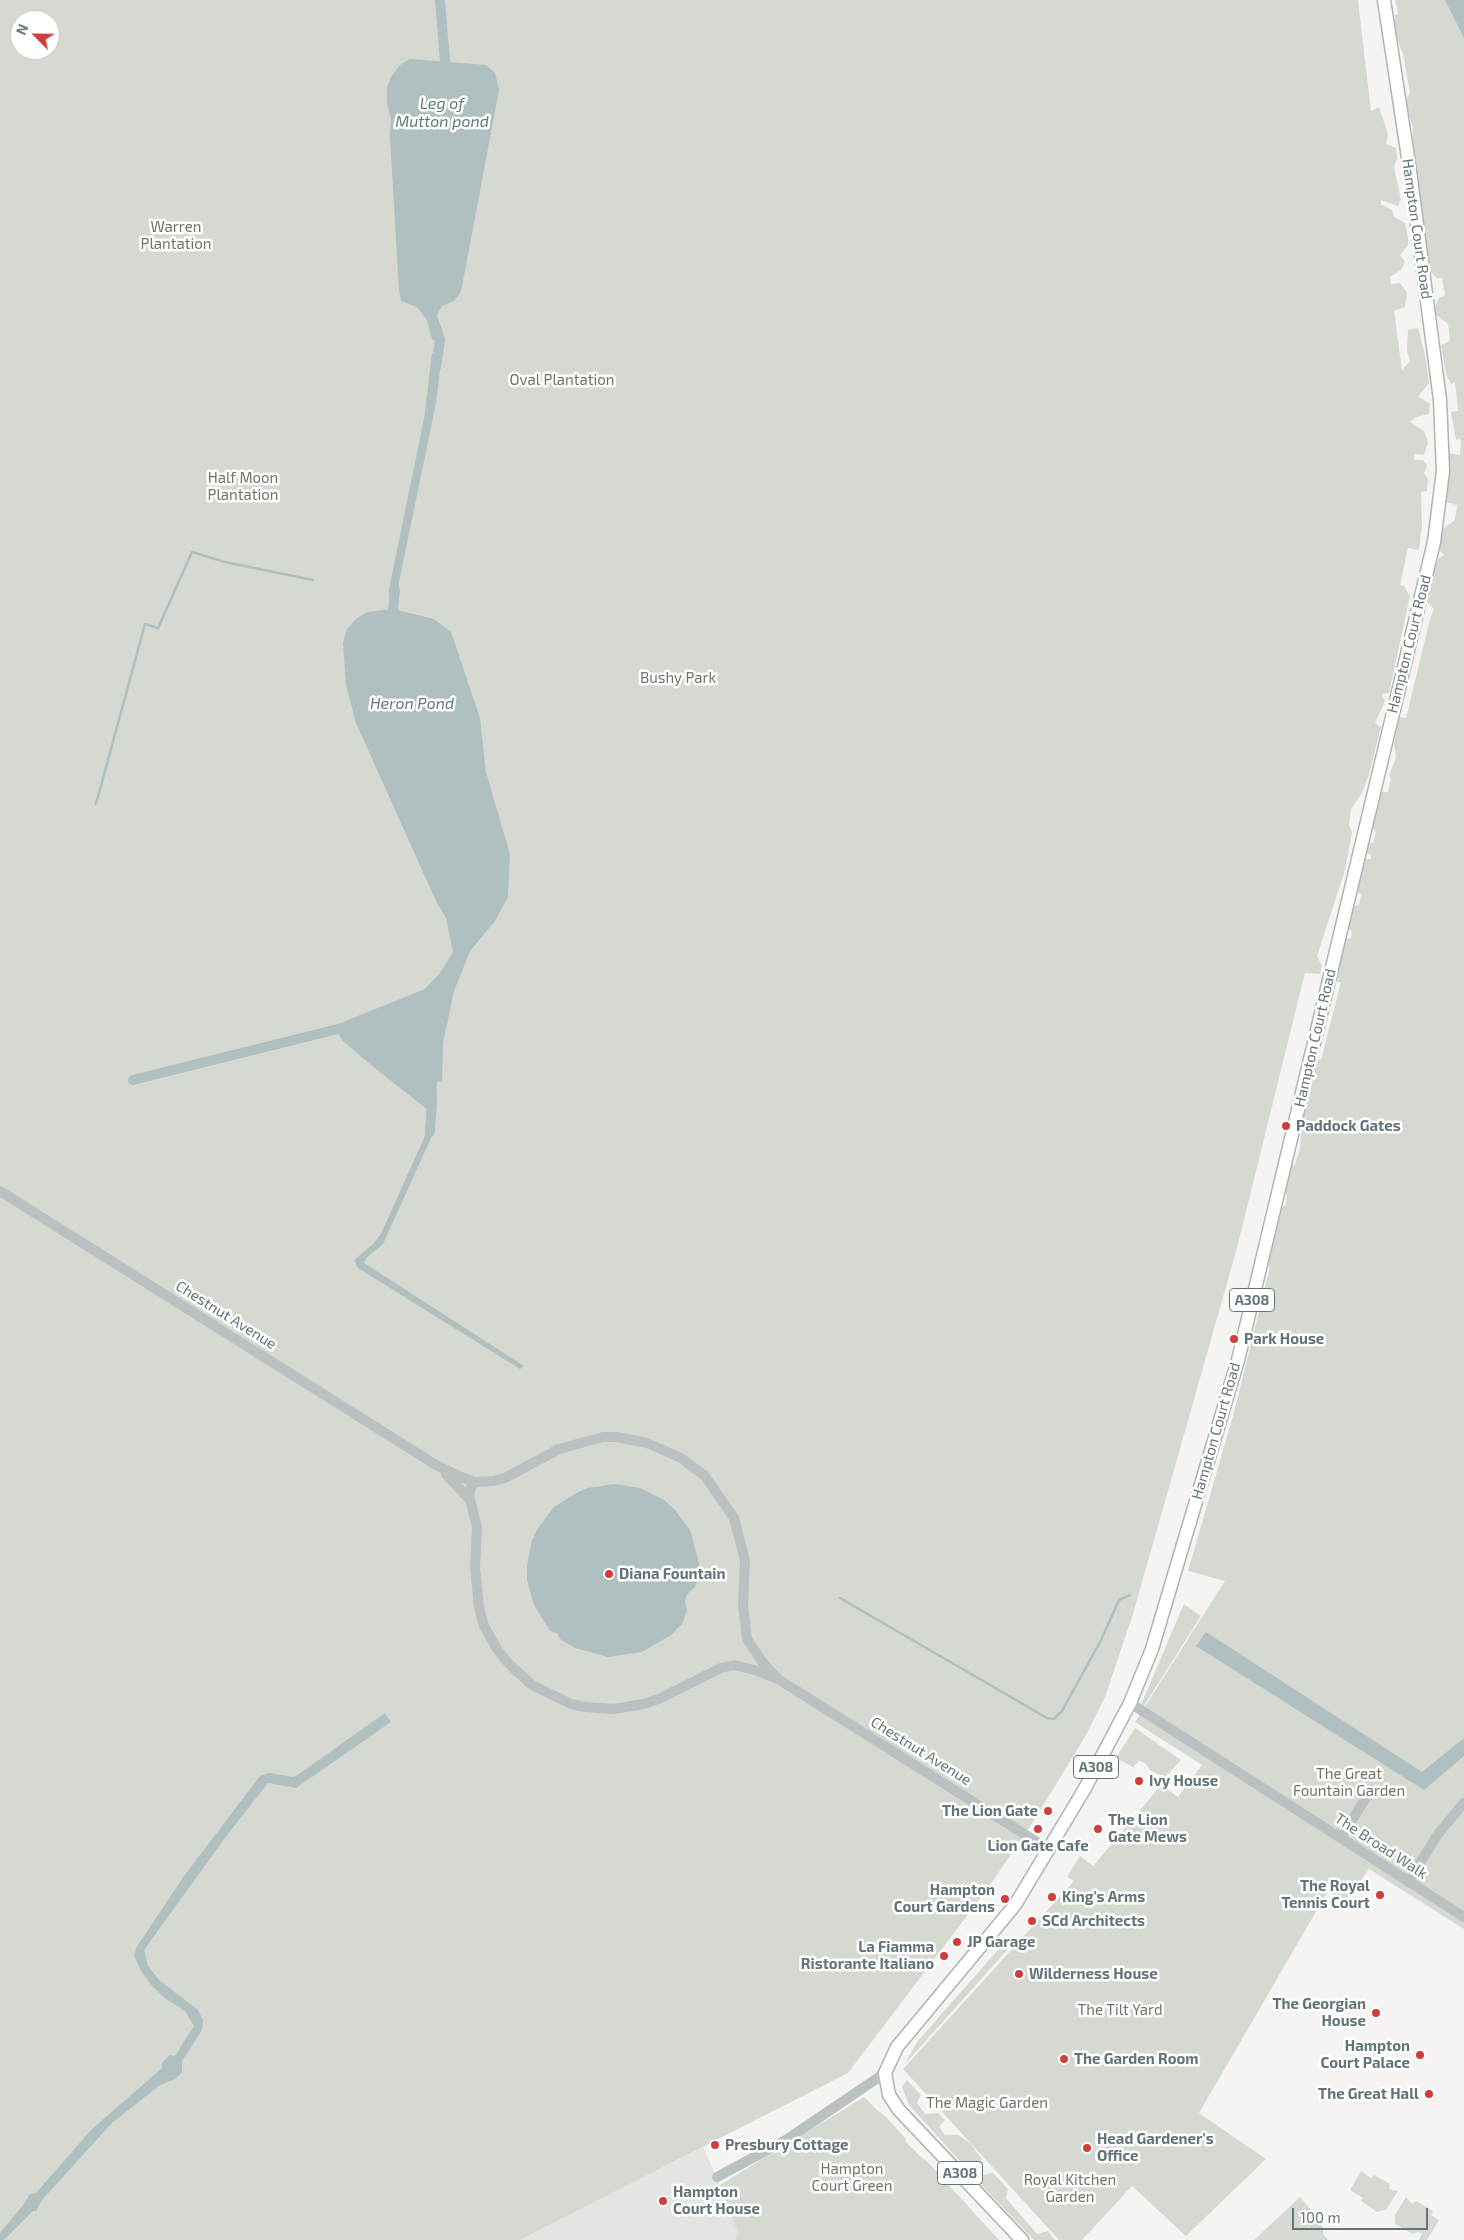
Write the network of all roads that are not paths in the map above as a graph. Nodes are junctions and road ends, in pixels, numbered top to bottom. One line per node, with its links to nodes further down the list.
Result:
1 (1384, 0): 9 (main road, Hampton Court Road / A308)
2 (0, 1190): 3 (street, Chestnut Avenue)
3 (436, 1465): 4 (street, Chestnut Avenue); 5 (street, Chestnut Avenue)
4 (475, 1482): 5 (street); 6 (street, Chestnut Avenue)
5 (470, 1500): 7 (street, Chestnut Avenue)
6 (754, 1650): 7 (street); 8 (street, Chestnut Avenue)
7 (741, 1667): 8 (street, Chestnut Avenue)
8 (778, 1679): 13 (street, Chestnut Avenue)
9 (1130, 1703): 12 (street, The Broad Walk); 13 (main road, Hampton Court Road / A308)
10 (1371, 1790): 12 (street)
11 (1464, 1803): 14 (street)
12 (1341, 1837): 14 (street, The Broad Walk)
13 (1048, 1849): 16 (main road, Hampton Court Road / A308)
14 (1408, 1882): 15 (street, The Broad Walk)
15 (1464, 1917)
16 (886, 2073): 17 (street); 18 (main road, A308)
17 (717, 2177)
18 (1022, 2240)

